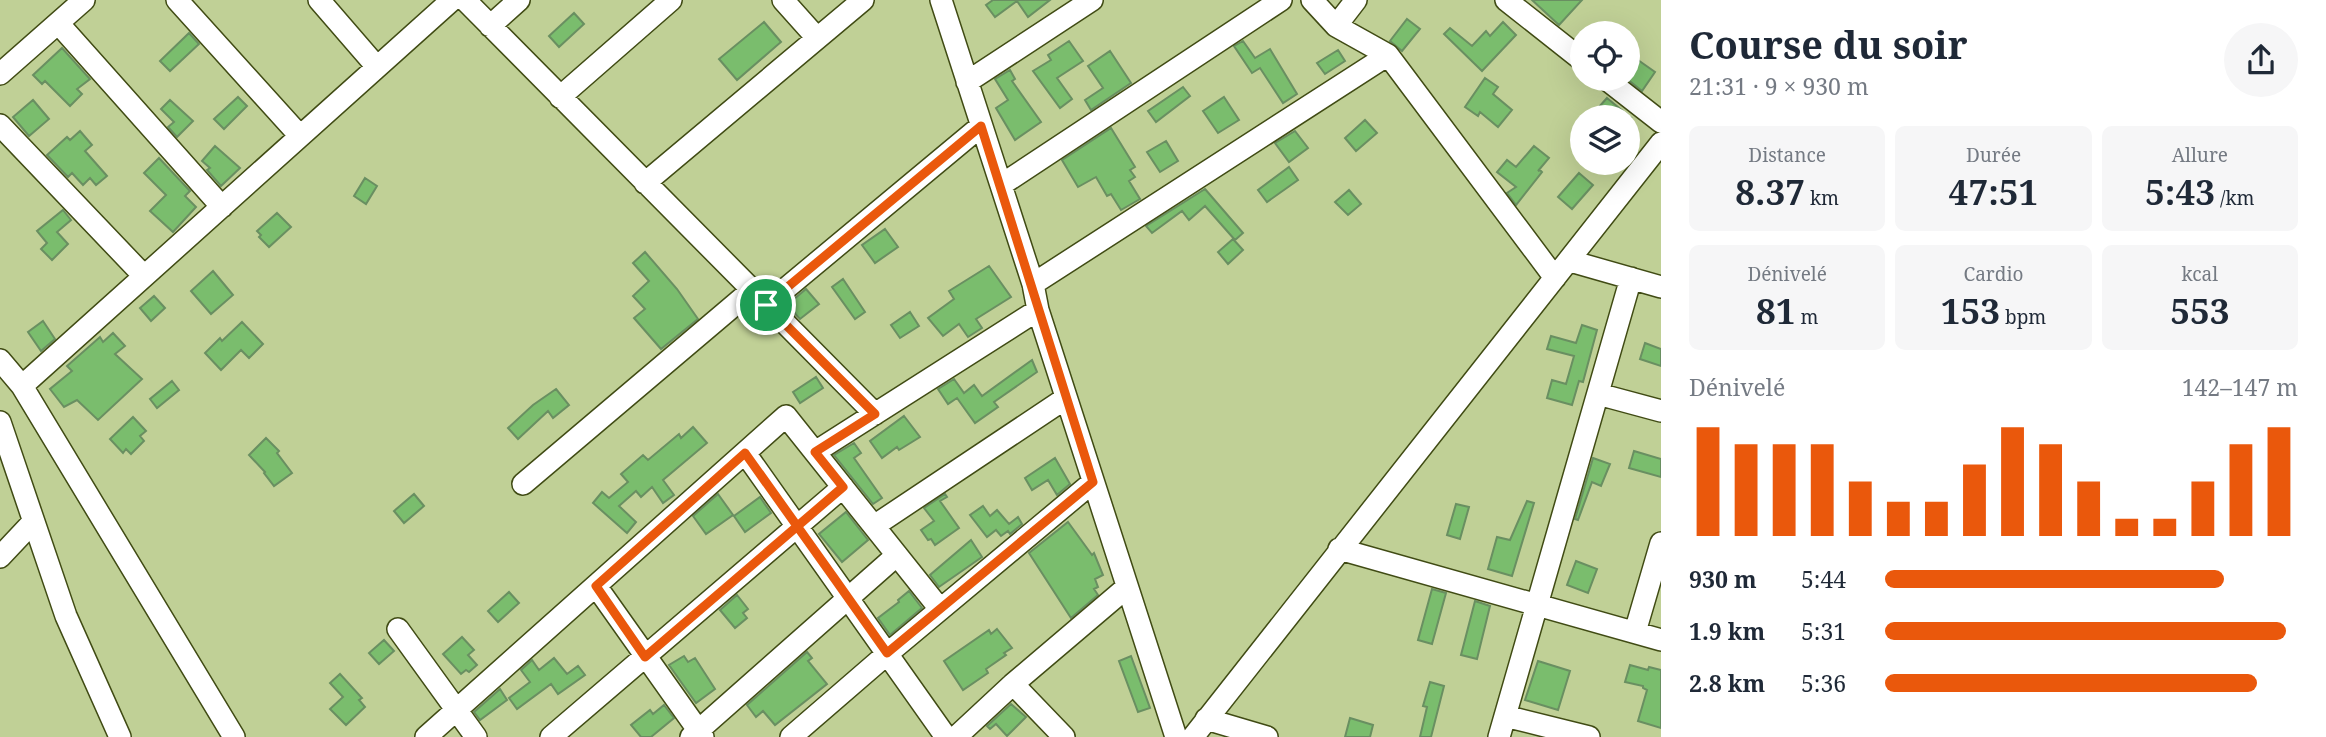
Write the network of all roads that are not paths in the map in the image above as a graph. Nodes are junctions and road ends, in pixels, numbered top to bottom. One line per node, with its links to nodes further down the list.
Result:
1 (83, 0): 16 (street)
2 (177, 0): 30 (street)
3 (319, 0): 22 (street)
4 (452, 0): 22 (street)
5 (465, 0): 17 (street)
6 (519, 0): 17 (street)
7 (671, 0): 26 (street)
8 (783, 0): 19 (street)
9 (863, 0): 19 (street)
10 (941, 0): 24 (street)
11 (1092, 0): 24 (street)
12 (1281, 0): 33 (street)
13 (1312, 0): 18 (street)
14 (1356, 0): 18 (street)
15 (1506, 0): 20 (street)
16 (58, 23): 23 (street); 34 (street)
17 (490, 26): 26 (street)
18 (1336, 26): 21 (street)
19 (817, 38): 32 (street)
20 (1570, 51)
21 (1388, 55): 37 (street); 39 (street)
22 (377, 67): 30 (street)
23 (0, 74)
24 (967, 82): 29 (street)
25 (1621, 91): 27 (street)
26 (560, 97): 32 (street)
27 (1661, 122)
28 (0, 125): 36 (street)
29 (981, 126): 33 (street); 41 (street)
30 (300, 136): 34 (street)
31 (1661, 143): 35 (street)
32 (645, 183): 41 (street)
33 (1001, 185): 39 (street)
34 (222, 207): 36 (street)
35 (1570, 261): 37 (street); 38 (street)
36 (145, 276): 44 (street)
37 (1555, 278): 59 (street)
38 (1631, 278): 40 (street); 45 (street)
39 (1033, 284): 42 (street)
40 (1661, 287)
41 (759, 298): 48 (street); 53 (street)
42 (1038, 310): 46 (street); 48 (street)
43 (0, 360): 44 (street)
44 (22, 386): 78 (street)
45 (1598, 394): 47 (street); 65 (street)
46 (1066, 398): 52 (street); 57 (street)
47 (1661, 411)
48 (875, 414): 50 (street)
49 (0, 422): 55 (street)
50 (815, 452): 51 (street); 54 (street)
51 (745, 453): 56 (street); 62 (street)
52 (1093, 482): 63 (street); 66 (street)
53 (523, 484)
54 (843, 487): 56 (street); 57 (street)
55 (33, 522): 61 (street); 77 (street)
56 (797, 526): 64 (street); 71 (street)
57 (874, 526): 60 (street)
58 (1661, 543): 68 (street)
59 (1339, 549): 65 (street); 75 (street)
60 (897, 555): 64 (street); 66 (street)
61 (0, 557)
62 (596, 586): 71 (street); 73 (street)
63 (1126, 588): 72 (street); 86 (street)
64 (849, 598): 70 (street); 76 (street)
65 (1537, 605): 68 (street); 74 (street)
66 (940, 609): 70 (street)
67 (398, 629): 73 (street)
68 (1636, 632): 69 (street)
69 (1661, 640)
70 (887, 653): 82 (street); 83 (street)
71 (645, 657): 76 (street); 81 (street)
72 (1013, 684): 84 (street); 85 (street)
73 (457, 709): 79 (street); 80 (street)
74 (1505, 716): 89 (street); 90 (street)
75 (1206, 719): 87 (street); 88 (street)
76 (697, 735)
77 (120, 737)
78 (234, 737)
79 (426, 737)
80 (476, 737)
81 (551, 737)
82 (791, 737)
83 (946, 737)
84 (956, 737)
85 (1065, 737)
86 (1176, 737)
87 (1193, 737)
88 (1267, 737)
89 (1499, 737)
90 (1589, 737)

